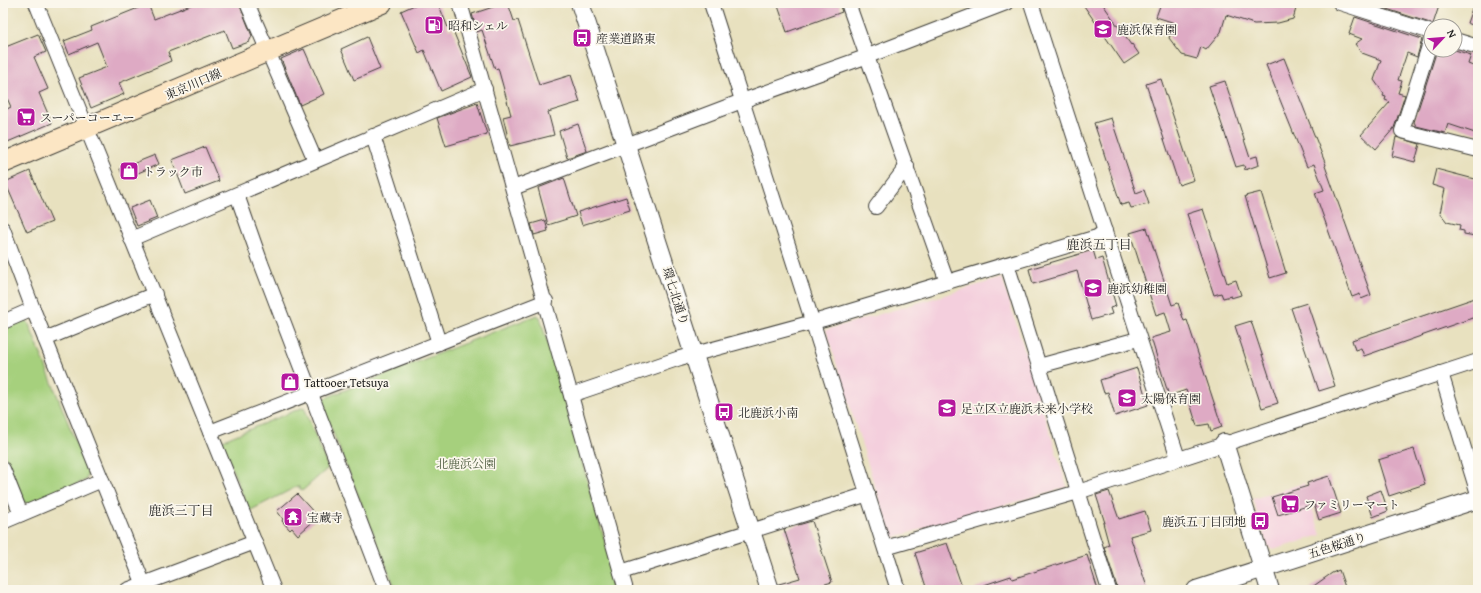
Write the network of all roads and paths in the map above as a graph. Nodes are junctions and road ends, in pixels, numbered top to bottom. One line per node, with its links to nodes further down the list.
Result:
1 (36, 3): 20 (street)
2 (247, 3): 15 (street)
3 (382, 3): 15 (main road, 東京川口線)
4 (460, 3): 18 (street)
5 (580, 3): 22 (street, 環七北通り)
6 (711, 3): 19 (street)
7 (848, 3): 16 (street)
8 (1006, 3): 11 (street)
9 (1031, 3): 31 (street)
10 (1340, 3): 12 (street)
11 (981, 7): 16 (street)
12 (1423, 29)
13 (1463, 42): 14 (street)
14 (1478, 47)
15 (268, 52): 20 (main road, 東京川口線); 24 (street)
16 (868, 56): 19 (street); 26 (street)
17 (1425, 58): 23 (street)
18 (485, 89): 21 (street); 27 (street)
19 (742, 101): 22 (street); 39 (street)
20 (86, 129): 25 (main road, 東京川口線); 32 (street)
21 (373, 136): 24 (street); 42 (street)
22 (626, 145): 27 (street); 43 (street, 環七北通り)
23 (1478, 150)
24 (315, 160): 28 (street)
25 (3, 163)
26 (907, 166): 29 (street); 34 (street)
27 (513, 188): 36 (street)
28 (237, 194): 32 (street); 47 (street)
29 (876, 207)
30 (3, 230): 37 (street)
31 (1105, 231): 33 (street); 41 (street)
32 (131, 239): 35 (street)
33 (1007, 264): 34 (street); 45 (street)
34 (947, 282): 39 (street)
35 (155, 294): 40 (street); 49 (street)
36 (546, 301): 42 (street); 48 (street)
37 (33, 310): 38 (street); 40 (street)
38 (3, 322)
39 (813, 322): 43 (street); 55 (street)
40 (45, 339): 53 (street)
41 (1138, 339): 45 (street); 51 (street)
42 (439, 343): 47 (street)
43 (695, 354): 48 (street); 60 (street, 環七北通り)
44 (1478, 362): 46 (street)
45 (1039, 366): 54 (street)
46 (1441, 373): 50 (street); 56 (street)
47 (311, 392): 49 (street); 68 (street)
48 (571, 395): 64 (street)
49 (210, 432): 61 (street)
50 (1224, 444): 51 (street); 63 (street)
51 (1178, 458): 54 (street)
52 (3, 469): 58 (street)
53 (102, 480): 58 (street); 65 (street)
54 (1078, 492): 62 (street); 72 (street)
55 (868, 494): 60 (street); 62 (street)
56 (1478, 494)
57 (1478, 499): 63 (street, 五色桜通り)
58 (21, 514): 59 (street)
59 (3, 522)
60 (751, 531): 64 (street); 70 (street, 環七北通り)
61 (255, 542): 65 (street); 67 (street)
62 (885, 548): 71 (street)
63 (1263, 568): 73 (street, 五色桜通り); 74 (street)
64 (621, 572): 69 (street)
65 (145, 587): 66 (street)
66 (127, 590)
67 (274, 590)
68 (386, 590)
69 (626, 590)
70 (770, 590)
71 (898, 590)
72 (1109, 590)
73 (1196, 590)
74 (1270, 590)

